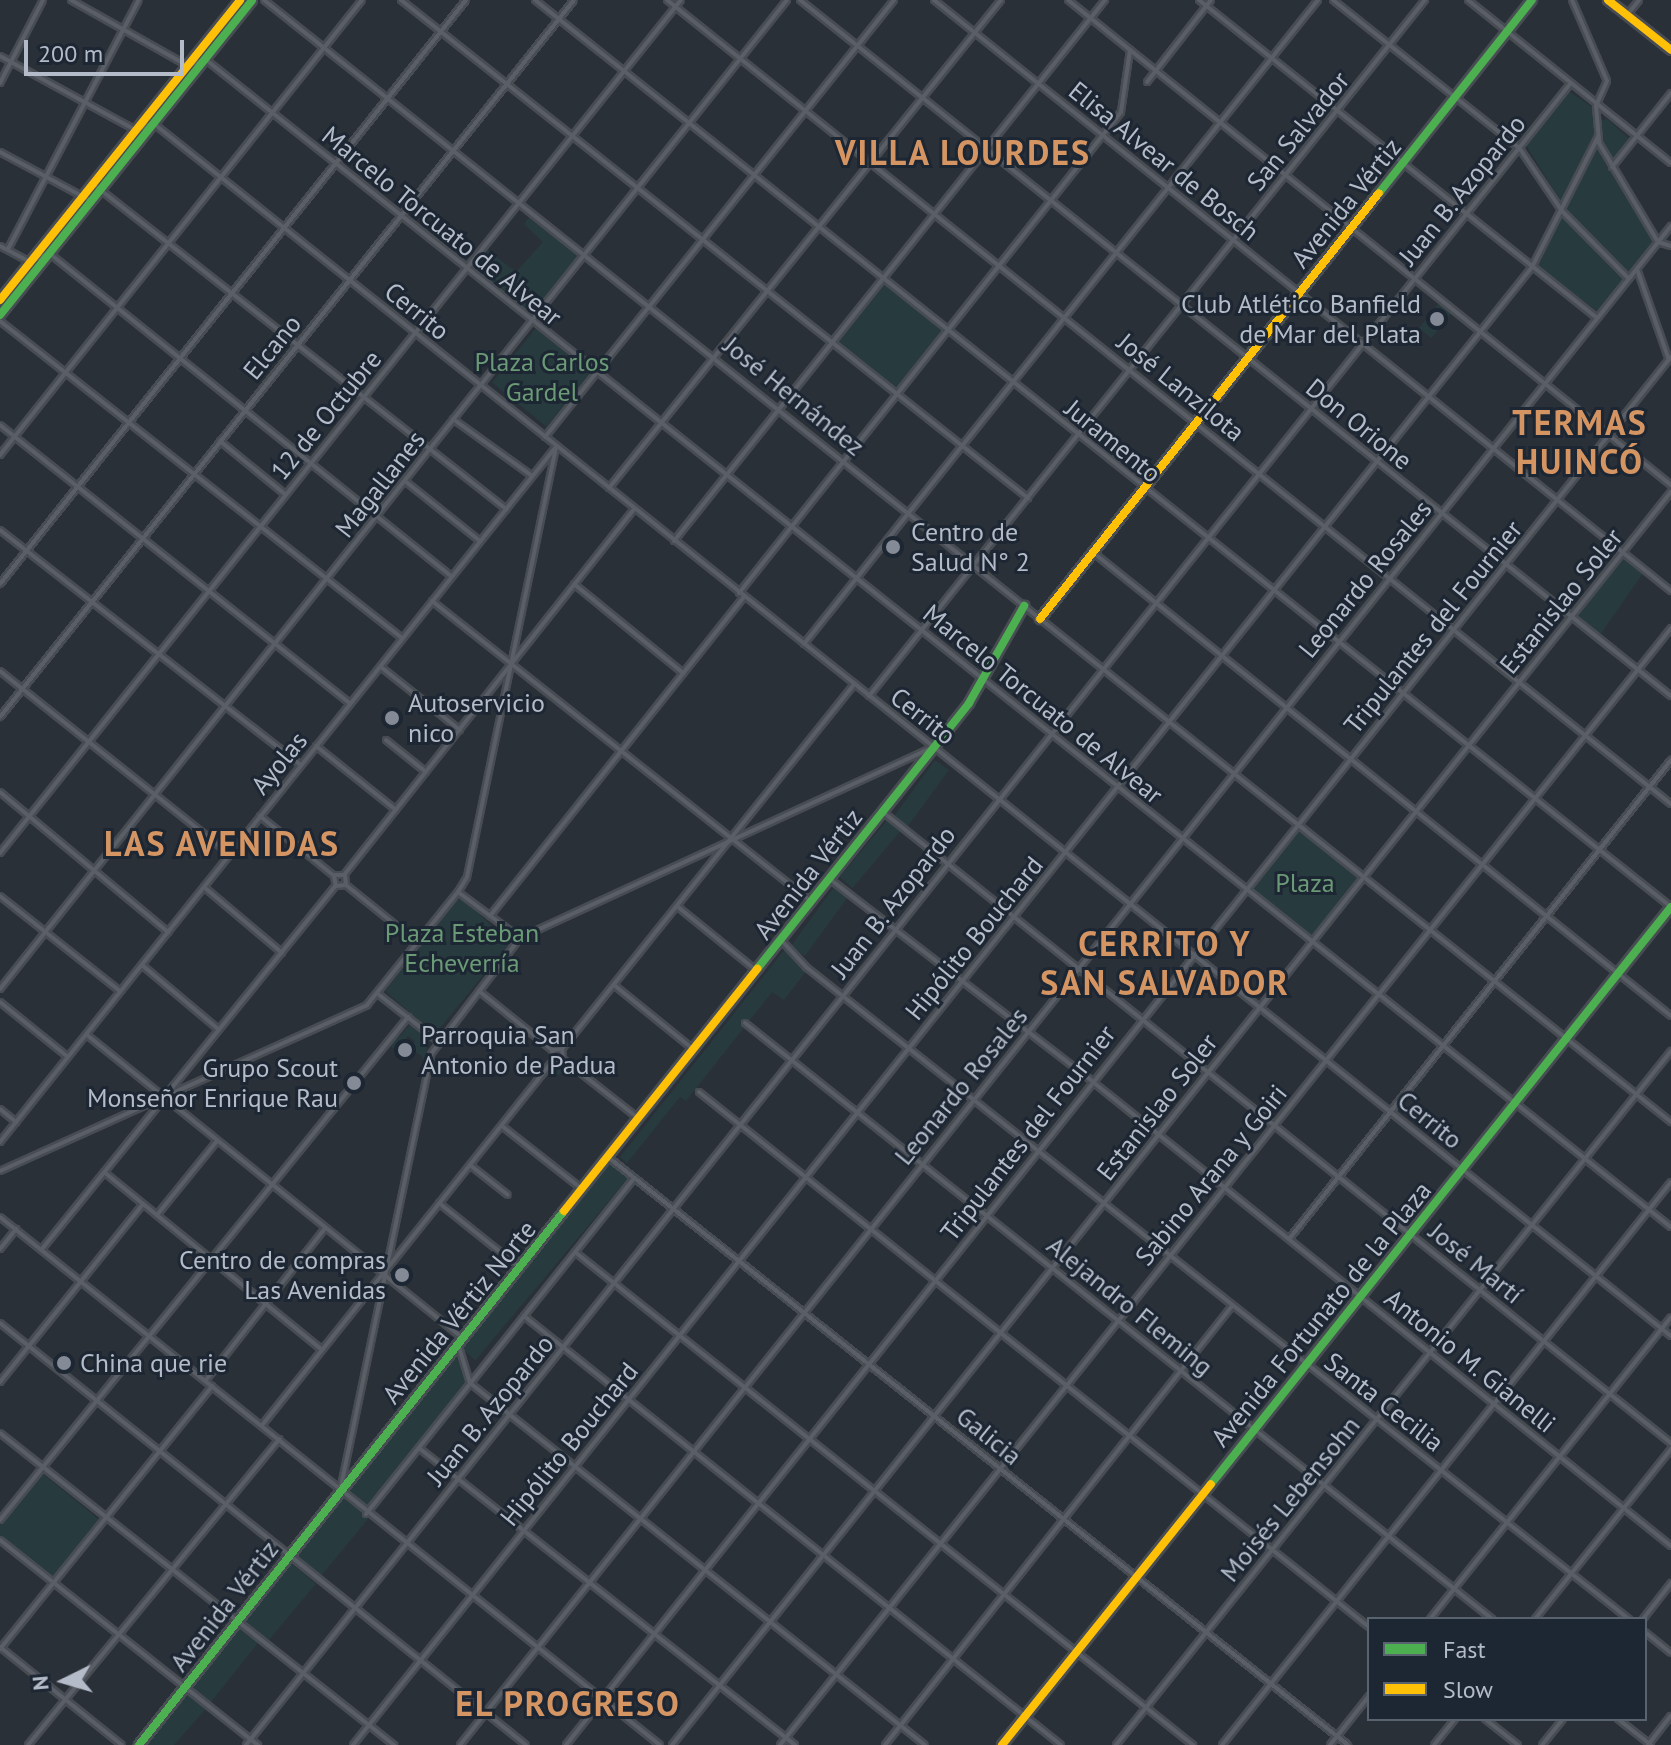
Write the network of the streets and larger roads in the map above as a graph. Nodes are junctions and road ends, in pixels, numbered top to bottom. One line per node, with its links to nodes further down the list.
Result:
1 (43, 0): 49 (street)
2 (71, 0): 36 (street)
3 (139, 0): 36 (street)
4 (240, 0): 50 (street)
5 (252, 0): 48 (street)
6 (264, 0): 41 (street, José Hernández)
7 (362, 0): 41 (street)
8 (401, 0): 37 (street)
9 (466, 0): 37 (street)
10 (535, 0): 35 (street, Juramento)
11 (574, 0): 35 (street, Elcano)
12 (667, 0): 31 (street, José Lanzilota)
13 (681, 0): 31 (street, 12 de Octubre)
14 (787, 0): 46 (street, Magallanes)
15 (800, 0): 42 (street, Don Orione)
16 (894, 0): 42 (street)
17 (934, 0): 38 (street, Elisa Alvear de Bosch)
18 (1001, 0): 38 (street)
19 (1068, 0): 34 (street)
20 (1105, 0): 34 (street)
21 (1199, 0): 32 (street)
22 (1211, 0): 32 (street)
23 (1318, 0): 47 (street)
24 (1333, 0): 40 (street)
25 (1425, 0): 40 (street, San Salvador)
26 (1468, 0): 39 (street)
27 (1532, 0): 39 (street, Avenida Vértiz)
28 (1572, 0): 63 (street)
29 (1608, 0): 33 (street)
30 (1639, 0): 33 (street)
31 (676, 6): 46 (street, José Lanzilota); 51 (street, 12 de Octubre)
32 (1207, 6): 47 (street); 52 (street)
33 (1627, 15): 44 (street)
34 (1090, 18): 43 (street); 55 (street)
35 (559, 19): 51 (street, Juramento); 56 (street, Elcano)
36 (123, 29): 50 (street); 62 (street)
37 (441, 32): 56 (street); 59 (street)
38 (974, 32): 55 (street, Elisa Alvear de Bosch); 60 (street)
39 (1507, 32): 57 (street); 61 (street, Avenida Vértiz)
40 (1390, 44): 61 (street); 65 (street, San Salvador)
41 (325, 45): 59 (street, José Hernández); 66 (street)
42 (857, 46): 60 (street, Don Orione); 64 (street)
43 (1130, 50): 52 (street); 71 (street)
44 (1671, 50)
45 (0, 56): 49 (street)
46 (741, 58): 64 (street, José Lanzilota); 69 (street, Magallanes)
47 (1271, 58): 65 (street); 67 (street)
48 (205, 59): 50 (street); 66 (street, Marcelo Torcuato de Alvear); 68 (street)
49 (11, 62): 54 (street); 62 (street)
50 (188, 66): 70 (street)
51 (624, 71): 69 (street, Juramento); 72 (street, 12 de Octubre)
52 (1156, 71): 53 (street); 67 (street)
53 (1147, 82)
54 (0, 83)
55 (1038, 83): 71 (street, Elisa Alvear de Bosch); 76 (street)
56 (506, 84): 72 (street); 75 (street, Elcano)
57 (1570, 84): 63 (street); 77 (street, Juan B. Azopardo)
58 (1671, 93): 73 (street)
59 (389, 96): 75 (street, José Hernández); 80 (street)
60 (921, 97): 76 (street, Don Orione); 79 (street)
61 (1456, 98): 77 (street); 82 (street, Avenida Vértiz)
62 (85, 102): 70 (street); 86 (street)
63 (1596, 106): 73 (street); 74 (street)
64 (805, 110): 79 (street, José Lanzilota); 84 (street)
65 (1337, 111): 82 (street); 85 (street, San Salvador)
66 (272, 112): 80 (street, Marcelo Torcuato de Alvear); 87 (street)
67 (1220, 122): 85 (street); 89 (street)
68 (153, 123): 70 (street); 87 (street, Cerrito); 88 (street)
69 (689, 123): 84 (street, Juramento); 90 (street, Magallanes)
70 (136, 130): 88 (street)
71 (1103, 135): 89 (street, Elisa Alvear de Bosch); 93 (street)
72 (572, 136): 90 (street); 92 (street, 12 de Octubre)
73 (1636, 136): 81 (street); 83 (street)
74 (1598, 137): 83 (street); 94 (street, Hipólito Bouchard)
75 (454, 148): 92 (street, José Hernández); 97 (street, Elcano)
76 (987, 149): 93 (street, Don Orione); 95 (street)
77 (1520, 149): 94 (street); 96 (street, Juan B. Azopardo)
78 (0, 152): 86 (street)
79 (869, 161): 95 (street, José Lanzilota); 98 (street)
80 (336, 163): 97 (street, Marcelo Torcuato de Alvear); 100 (street)
81 (1671, 163)
82 (1403, 164): 96 (street); 101 (street, Avenida Vértiz)
83 (1612, 167): 105 (street)
84 (754, 174): 98 (street, Juramento); 104 (street)
85 (1286, 175): 101 (street); 103 (street, San Salvador)
86 (46, 176): 91 (street); 108 (street)
87 (221, 176): 100 (street, Cerrito); 102 (street)
88 (97, 186): 91 (street); 102 (street)
89 (1168, 186): 103 (street, Elisa Alvear de Bosch); 109 (street)
90 (637, 188): 104 (street); 111 (street, Magallanes)
91 (87, 199): 110 (street); 112 (street)
92 (520, 201): 111 (street, José Hernández); 115 (street, 12 de Octubre)
93 (1052, 201): 109 (street, Don Orione); 113 (street)
94 (1562, 211): 114 (street, Hipólito Bouchard); 119 (street)
95 (934, 213): 113 (street, José Lanzilota); 117 (street)
96 (1468, 215): 114 (street); 118 (street, Juan B. Azopardo)
97 (401, 216): 115 (street, Marcelo Torcuato de Alvear); 120 (street, Elcano)
98 (819, 225): 117 (street, Juramento); 121 (street)
99 (1671, 226): 105 (street, Leonardo Rosales)
100 (285, 228): 120 (street, Cerrito); 122 (street)
101 (1352, 228): 118 (street); 123 (street, Avenida Vértiz)
102 (170, 239): 122 (street); 127 (street)
103 (1234, 239): 123 (street, Elisa Alvear de Bosch); 126 (street, San Salvador)
104 (702, 240): 121 (street); 125 (street)
105 (1658, 242): 107 (street); 116 (street, Leonardo Rosales)
106 (0, 246): 108 (street)
107 (1671, 246)
108 (7, 250): 112 (street)
109 (1116, 252): 126 (street, Don Orione); 128 (street)
110 (49, 253): 112 (street); 127 (street); 129 (street)
111 (585, 253): 125 (street, José Hernández); 131 (street, Magallanes)
112 (30, 262): 124 (street)
113 (998, 264): 128 (street, José Lanzilota); 132 (street)
114 (1532, 267): 130 (street); 134 (street, Hipólito Bouchard)
115 (466, 269): 131 (street, Marcelo Torcuato de Alvear); 133 (street, 12 de Octubre)
116 (1637, 269): 119 (street, Leonardo Rosales); 139 (street)
117 (882, 278): 132 (street, Juramento); 135 (street)
118 (1414, 278): 134 (street); 137 (street, Juan B. Azopardo)
119 (1629, 279): 130 (street, Leonardo Rosales)
120 (350, 280): 133 (street, Cerrito); 136 (street, Elcano)
121 (765, 289): 135 (street); 138 (street)
122 (234, 291): 136 (street); 140 (street)
123 (1300, 292): 137 (street, Elisa Alvear de Bosch); 141 (street, Avenida Vértiz)
124 (0, 300)
125 (650, 305): 138 (street, José Hernández); 145 (street)
126 (1182, 305): 141 (street, Don Orione); 143 (street, San Salvador)
127 (116, 307): 140 (street); 144 (street)
128 (1064, 317): 143 (street, José Lanzilota); 147 (street)
129 (0, 318): 144 (street)
130 (1597, 318): 148 (street, Leonardo Rosales)
131 (531, 321): 145 (street, Marcelo Torcuato de Alvear); 149 (street, Magallanes)
132 (947, 330): 147 (street, Juramento); 150 (street)
133 (415, 332): 149 (street, Cerrito); 151 (street, 12 de Octubre)
134 (1481, 332): 148 (street); 152 (street, Hipólito Bouchard)
135 (831, 342): 150 (street); 153 (street)
136 (299, 343): 151 (street); 155 (street, Elcano)
137 (1363, 343): 152 (street, Elisa Alvear de Bosch); 154 (street, Juan B. Azopardo)
138 (714, 356): 153 (street, José Hernández); 158 (street)
139 (1670, 358): 142 (street, Tripulantes del Fournier)
140 (180, 359): 155 (street); 157 (street)
141 (1248, 359): 154 (street, Don Orione); 159 (street, Avenida Vértiz)
142 (1663, 368): 146 (street); 164 (street, Tripulantes del Fournier)
143 (1130, 370): 159 (street, José Lanzilota); 161 (street, San Salvador)
144 (68, 372): 157 (street); 162 (street)
145 (596, 372): 158 (street, Marcelo Torcuato de Alvear); 163 (street)
146 (1671, 374)
147 (1011, 383): 161 (street, Juramento); 166 (street)
148 (1546, 383): 164 (street); 168 (street, Leonardo Rosales)
149 (481, 385): 156 (street, Magallanes); 163 (street, Cerrito)
150 (896, 393): 166 (street); 171 (street)
151 (365, 396): 169 (street); 173 (street, 12 de Octubre)
152 (1430, 396): 168 (street, Elisa Alvear de Bosch); 172 (street, Hipólito Bouchard)
153 (779, 407): 171 (street, José Hernández); 176 (street)
154 (1311, 409): 172 (street, Don Orione); 175 (street, Juan B. Azopardo)
155 (245, 411): 165 (street, Elcano); 173 (street)
156 (453, 419): 169 (street, Magallanes); 177 (street)
157 (130, 421): 174 (street); 180 (street)
158 (660, 423): 176 (street, Marcelo Torcuato de Alvear); 181 (street)
159 (1196, 423): 175 (street, José Lanzilota); 182 (street, Avenida Vértiz)
160 (0, 425): 162 (street)
161 (1078, 435): 182 (street, Juramento); 185 (street, San Salvador)
162 (15, 437): 170 (street); 180 (street)
163 (545, 437): 167 (street, Cerrito)
164 (1609, 438): 179 (street); 186 (street, Tripulantes del Fournier)
165 (220, 441): 174 (street, Elcano); 184 (street)
166 (961, 445): 185 (street); 191 (street)
167 (556, 446): 177 (street, Ayolas); 181 (street, Cerrito); 233 (street)
168 (1493, 446): 186 (street, Elisa Alvear de Bosch); 192 (street, Leonardo Rosales)
169 (431, 449): 178 (street, Magallanes); 189 (street)
170 (0, 455)
171 (843, 459): 191 (street, José Hernández); 195 (street)
172 (1378, 463): 192 (street, Don Orione); 196 (street, Hipólito Bouchard)
173 (311, 464): 184 (street, 12 de Octubre); 193 (street)
174 (195, 473): 194 (street); 198 (street, Elcano)
175 (1260, 473): 196 (street, José Lanzilota); 199 (street, Juan B. Azopardo)
176 (725, 475): 195 (street, Marcelo Torcuato de Alvear); 201 (street)
177 (532, 476): 189 (street, Ayolas)
178 (405, 481): 193 (street, Magallanes); 200 (street)
179 (1671, 485)
180 (78, 487): 198 (street); 202 (street)
181 (609, 488): 190 (street, Cerrito)
182 (1143, 489): 199 (street, Juramento); 204 (street, Avenida Vértiz)
183 (1671, 492): 187 (street, Estanislao Soler)
184 (286, 495): 194 (street, 12 de Octubre)
185 (1028, 498): 205 (street, San Salvador)
186 (1558, 498): 203 (street, Elisa Alvear de Bosch); 206 (street, Tripulantes del Fournier)
187 (1666, 499): 188 (street); 203 (street, Estanislao Soler)
188 (1671, 503)
189 (506, 509): 200 (street, Ayolas)
190 (634, 509): 201 (street, Cerrito); 212 (street)
191 (909, 511): 205 (street, José Hernández); 208 (street)
192 (1441, 513): 206 (street, Don Orione); 209 (street, Leonardo Rosales)
193 (377, 516): 207 (street); 210 (street, Magallanes)
194 (261, 526): 210 (street); 213 (street, 12 de Octubre)
195 (790, 526): 208 (street, Marcelo Torcuato de Alvear); 216 (street)
196 (1326, 527): 209 (street, José Lanzilota); 215 (street, Hipólito Bouchard)
197 (0, 530): 202 (street)
198 (143, 538): 213 (street); 219 (street, Elcano)
199 (1207, 538): 215 (street, Juramento); 220 (street, Juan B. Azopardo)
200 (480, 541): 207 (street, Ayolas)
201 (674, 541): 216 (street, Cerrito)
202 (27, 551): 211 (street); 219 (street)
203 (1623, 553): 214 (street, Elisa Alvear de Bosch); 222 (street, Estanislao Soler)
204 (1095, 554): 220 (street); 223 (street, Avenida Vértiz)
205 (975, 564): 221 (street, José Hernández); 226 (street, San Salvador)
206 (1505, 564): 222 (street, Don Orione); 225 (street, Tripulantes del Fournier)
207 (451, 576): 218 (street, Ayolas)
208 (855, 578): 226 (street, Marcelo Torcuato de Alvear); 230 (street)
209 (1389, 578): 225 (street, José Lanzilota); 228 (street, Leonardo Rosales)
210 (327, 579): 227 (street); 229 (street, Magallanes)
211 (0, 584)
212 (574, 584): 233 (street); 238 (street)
213 (209, 591): 229 (street); 231 (street, 12 de Octubre)
214 (1671, 591)
215 (1274, 592): 228 (street, Juramento); 232 (street, Hipólito Bouchard)
216 (739, 593): 217 (street, Cerrito)
217 (744, 597): 230 (street, Cerrito); 238 (street)
218 (431, 601): 227 (street, Ayolas); 233 (street)
219 (92, 602): 231 (street); 242 (street, Elcano)
220 (1157, 604): 232 (street); 235 (street, Juan B. Azopardo)
221 (1024, 606): 223 (street, José Hernández); 239 (street, Avenida Vértiz)
222 (1572, 617): 236 (street, Don Orione); 240 (street, Estanislao Soler)
223 (1040, 619): 235 (street, José Hernández)
224 (1671, 628): 236 (street, Sabino Arana y Goiri)
225 (1453, 630): 240 (street, José Lanzilota); 243 (street, Tripulantes del Fournier)
226 (922, 631): 239 (street, Marcelo Torcuato de Alvear); 244 (street, San Salvador)
227 (402, 638): 234 (street, Ayolas)
228 (1338, 642): 243 (street, Juramento); 248 (street, Leonardo Rosales)
229 (275, 644): 246 (street); 247 (street, Magallanes)
230 (804, 644): 241 (street, Cerrito)
231 (159, 654): 247 (street); 255 (street, 12 de Octubre)
232 (1222, 656): 248 (street); 250 (street, Hipólito Bouchard)
233 (512, 663): 251 (street); 259 (street); 295 (street)
234 (380, 666): 246 (street, Ayolas); 251 (street)
235 (1104, 670): 250 (street, José Hernández); 252 (street, Juan B. Azopardo)
236 (1638, 670): 245 (street, Don Orione); 253 (street, Sabino Arana y Goiri)
237 (0, 671): 242 (street)
238 (683, 673): 259 (street)
239 (984, 680): 252 (street, Marcelo Torcuato de Alvear); 258 (street, Avenida Vértiz)
240 (1519, 682): 253 (street, José Lanzilota); 256 (street, Estanislao Soler)
241 (854, 684): 244 (street, Cerrito); 278 (street)
242 (22, 690): 249 (street, Elcano); 255 (street)
243 (1402, 693): 256 (street, Juramento); 260 (street, Tripulantes del Fournier)
244 (869, 696): 258 (street, Cerrito)
245 (1671, 696)
246 (350, 703): 257 (street, Ayolas)
247 (226, 706): 262 (street); 268 (street, Magallanes)
248 (1285, 708): 260 (street); 264 (street, Leonardo Rosales)
249 (0, 717)
250 (1169, 722): 264 (street, José Hernández); 265 (street, Hipólito Bouchard)
251 (460, 730): 263 (street)
252 (1053, 734): 265 (street, Marcelo Torcuato de Alvear); 269 (street, Juan B. Azopardo)
253 (1585, 736): 266 (street, José Lanzilota); 270 (street, Sabino Arana y Goiri)
254 (386, 740): 263 (street)
255 (89, 742): 268 (street); 275 (street, 12 de Octubre)
256 (1466, 745): 270 (street, Juramento); 274 (street, Estanislao Soler)
257 (316, 746): 262 (street, Ayolas); 272 (street)
258 (934, 748): 269 (street, Cerrito); 273 (street, Avenida Vértiz); 278 (street)
259 (622, 749): 278 (street); 301 (street)
260 (1350, 760): 274 (street); 277 (street, Tripulantes del Fournier)
261 (1671, 760): 266 (street)
262 (301, 765): 276 (street, Ayolas)
263 (426, 772): 272 (street)
264 (1233, 773): 277 (street, José Hernández); 279 (street, Leonardo Rosales)
265 (1118, 787): 279 (street, Marcelo Torcuato de Alvear); 281 (street, Hipólito Bouchard)
266 (1649, 787): 271 (street, José Lanzilota); 280 (street)
267 (0, 792): 275 (street)
268 (153, 794): 283 (street); 286 (street, Magallanes)
269 (1000, 798): 281 (street, Cerrito); 284 (street, Juan B. Azopardo)
270 (1535, 799): 280 (street, Juramento); 285 (street, Sabino Arana y Goiri)
271 (1671, 804)
272 (396, 810): 287 (street)
273 (883, 812): 284 (street, José Martí); 290 (street, Avenida Vértiz)
274 (1415, 812): 285 (street); 289 (street, Estanislao Soler)
275 (30, 815): 282 (street, 12 de Octubre); 286 (street)
276 (260, 816): 283 (street, Ayolas); 288 (street)
277 (1298, 825): 289 (street, José Hernández); 294 (street, Tripulantes del Fournier)
278 (733, 837): 297 (street); 299 (street); 308 (street)
279 (1182, 838): 294 (street, Marcelo Torcuato de Alvear); 298 (street, Leonardo Rosales)
280 (1599, 850): 300 (street, Juramento); 303 (street)
281 (1066, 851): 298 (street, Cerrito); 302 (street, Hipólito Bouchard)
282 (0, 853)
283 (229, 854): 293 (street, Ayolas)
284 (946, 863): 302 (street, José Martí); 304 (street, Juan B. Azopardo)
285 (1481, 866): 303 (street); 305 (street, Sabino Arana y Goiri)
286 (95, 870): 306 (street, Magallanes); 307 (street)
287 (344, 875): 288 (street); 291 (street)
288 (334, 876): 292 (street)
289 (1364, 876): 305 (street); 311 (street, Estanislao Soler)
290 (831, 880): 297 (street, Avenida Vértiz); 304 (street, Antonio M. Gianelli)
291 (346, 885): 292 (street); 310 (street)
292 (335, 886): 312 (street)
293 (204, 887): 307 (street, Ayolas); 312 (street)
294 (1246, 890): 311 (street, Marcelo Torcuato de Alvear); 313 (street, Tripulantes del Fournier)
295 (458, 892): 301 (street); 310 (street)
296 (0, 896): 306 (street)
297 (813, 902): 309 (street, Avenida Vértiz)
298 (1130, 902): 313 (street, Cerrito); 315 (street, Leonardo Rosales)
299 (677, 907): 316 (street); 320 (street)
300 (1671, 907): 317 (street, Avenida Fortunato de la Plaza)
301 (490, 916): 308 (street)
302 (1012, 918): 315 (street, José Martí); 319 (street, Hipólito Bouchard)
303 (1545, 919): 317 (street); 318 (street)
304 (895, 929): 319 (street, Antonio M. Gianelli); 325 (street, Juan B. Azopardo)
305 (1431, 930): 318 (street); 326 (street, Sabino Arana y Goiri)
306 (46, 932): 321 (street, Magallanes); 322 (street)
307 (168, 932): 314 (street, Ayolas)
308 (520, 938): 323 (street)
309 (782, 941): 316 (street, Avenida Vértiz); 325 (street, Santa Cecilia)
310 (418, 943): 324 (street)
311 (1310, 943): 326 (street, Marcelo Torcuato de Alvear); 328 (street, Estanislao Soler)
312 (282, 953): 333 (street)
313 (1194, 954): 328 (street, Cerrito); 331 (street, Tripulantes del Fournier)
314 (142, 965): 322 (street, Ayolas); 333 (street)
315 (1077, 970): 331 (street, José Martí); 334 (street, Leonardo Rosales)
316 (757, 971): 342 (street, Avenida Vértiz)
317 (1618, 974): 329 (street); 336 (street, Avenida Fortunato de la Plaza)
318 (1495, 981): 336 (street); 338 (street)
319 (962, 983): 334 (street, Antonio M. Gianelli); 339 (street, Hipólito Bouchard)
320 (614, 985): 340 (street); 342 (street)
321 (0, 989)
322 (120, 991): 335 (street, Ayolas)
323 (479, 991): 337 (street); 341 (street)
324 (378, 994): 330 (street); 353 (street)
325 (842, 996): 339 (street, Santa Cecilia); 346 (street, Juan B. Azopardo)
326 (1378, 996): 338 (street, Marcelo Torcuato de Alvear); 347 (street, Sabino Arana y Goiri)
327 (0, 1002): 344 (street)
328 (1260, 1006): 347 (street, Cerrito); 349 (street, Estanislao Soler)
329 (1671, 1016)
330 (408, 1017): 337 (street); 380 (street)
331 (1140, 1019): 349 (street, José Martí); 350 (street, Tripulantes del Fournier)
332 (745, 1023): 346 (street, Alejandro Fleming)
333 (218, 1029): 353 (street)
334 (1027, 1032): 350 (street, Antonio M. Gianelli); 354 (street, Leonardo Rosales)
335 (86, 1034): 344 (street, Ayolas); 353 (street)
336 (1566, 1038): 352 (street); 355 (street, Avenida Fortunato de la Plaza)
337 (438, 1041): 407 (street)
338 (1443, 1046): 355 (street, Marcelo Torcuato de Alvear); 358 (street)
339 (909, 1048): 354 (street, Santa Cecilia); 357 (street, Hipólito Bouchard)
340 (562, 1049): 341 (street); 345 (street)
341 (552, 1050): 348 (street)
342 (695, 1050): 359 (street, Avenida Vértiz)
343 (1671, 1051): 352 (street, Moisés Lebensohn)
344 (68, 1057): 360 (street, Ayolas)
345 (563, 1059): 348 (street); 359 (street)
346 (791, 1059): 357 (street, Alejandro Fleming); 362 (street, Juan B. Azopardo)
347 (1327, 1060): 358 (street, Cerrito); 363 (street, Sabino Arana y Goiri)
348 (553, 1061): 364 (street)
349 (1207, 1072): 363 (street, José Martí); 365 (street, Estanislao Soler)
350 (1093, 1082): 365 (street, Antonio M. Gianelli); 368 (street, Tripulantes del Fournier)
351 (699, 1092): 362 (street)
352 (1637, 1094): 361 (street); 370 (street, Moisés Lebensohn)
353 (164, 1098): 366 (street); 374 (street); 375 (street)
354 (973, 1099): 368 (street, Santa Cecilia); 371 (street, Leonardo Rosales)
355 (1515, 1102): 370 (street, Marcelo Torcuato de Alvear); 373 (street, Avenida Fortunato de la Plaza)
356 (0, 1109): 360 (street)
357 (858, 1112): 371 (street, Alejandro Fleming); 376 (street, Hipólito Bouchard)
358 (1391, 1112): 373 (street, Cerrito); 377 (street)
359 (638, 1118): 369 (street, Avenida Vértiz)
360 (16, 1122): 367 (street, Ayolas)
361 (1671, 1122)
362 (739, 1124): 376 (street); 387 (street, Juan B. Azopardo)
363 (1274, 1125): 377 (street, José Martí); 381 (street, Sabino Arana y Goiri)
364 (501, 1126): 372 (street); 382 (street)
365 (1158, 1134): 381 (street, Antonio M. Gianelli); 385 (street, Estanislao Soler)
366 (217, 1141): 380 (street); 389 (street)
367 (0, 1142)
368 (1038, 1152): 385 (street, Santa Cecilia); 390 (street, Tripulantes del Fournier)
369 (607, 1156): 378 (street, Galicia); 382 (street, Avenida Vértiz Norte)
370 (1585, 1158): 388 (street, Marcelo Torcuato de Alvear); 392 (street, Moisés Lebensohn)
371 (921, 1163): 390 (street, Alejandro Fleming); 396 (street, Leonardo Rosales)
372 (470, 1165): 383 (street); 384 (street)
373 (1462, 1169): 392 (street, Cerrito); 397 (street, Avenida Fortunato de la Plaza)
374 (0, 1171)
375 (104, 1172): 386 (street); 400 (street)
376 (804, 1176): 396 (street); 404 (street, Hipólito Bouchard)
377 (1340, 1176): 397 (street, José Martí); 398 (street)
378 (634, 1178): 387 (street, Galicia); 401 (street)
379 (1671, 1182): 388 (street)
380 (274, 1185): 393 (street); 403 (street)
381 (1225, 1188): 398 (street, Antonio M. Gianelli); 402 (street, Sabino Arana y Goiri)
382 (582, 1189): 406 (street, Avenida Vértiz Norte)
383 (508, 1195)
384 (439, 1203): 406 (street); 407 (street)
385 (1103, 1203): 402 (street, Santa Cecilia); 405 (street, Estanislao Soler)
386 (143, 1204): 389 (street); 409 (street)
387 (674, 1210): 404 (street, Galicia); 411 (street, Juan B. Azopardo)
388 (1649, 1210): 394 (street, Marcelo Torcuato de Alvear); 408 (street)
389 (157, 1215): 403 (street)
390 (988, 1216): 405 (street, Alejandro Fleming); 410 (street, Tripulantes del Fournier)
391 (0, 1217): 395 (street)
392 (1532, 1225): 408 (street, Cerrito); 412 (street, Moisés Lebensohn)
393 (325, 1227): 407 (street); 414 (street)
394 (1671, 1227)
395 (16, 1229): 399 (street); 400 (street)
396 (871, 1229): 410 (street); 416 (street, Leonardo Rosales)
397 (1412, 1233): 412 (street, José Martí); 413 (street, Avenida Fortunato de la Plaza)
398 (1289, 1239): 413 (street, Antonio M. Gianelli)
399 (0, 1249)
400 (42, 1249): 409 (street)
401 (575, 1252): 411 (street); 417 (street)
402 (1170, 1256): 415 (street, Santa Cecilia); 419 (street, Sabino Arana y Goiri)
403 (214, 1262): 414 (street); 424 (street)
404 (738, 1262): 416 (street, Galicia); 423 (street, Hipólito Bouchard)
405 (1052, 1267): 419 (street, Alejandro Fleming); 422 (street, Estanislao Soler)
406 (520, 1268): 427 (street, Avenida Vértiz Norte)
407 (384, 1274): 427 (street); 430 (street); 466 (street)
408 (1596, 1276): 421 (street, Cerrito); 426 (street)
409 (81, 1281): 424 (street); 428 (street)
410 (935, 1281): 422 (street); 432 (street, Tripulantes del Fournier)
411 (614, 1283): 423 (street); 429 (street, Juan B. Azopardo)
412 (1481, 1289): 426 (street, José Martí); 431 (street, Moisés Lebensohn)
413 (1360, 1296): 431 (street, Antonio M. Gianelli); 433 (street, Avenida Fortunato de la Plaza)
414 (266, 1304): 430 (street); 435 (street)
415 (1232, 1306): 433 (street, Santa Cecilia); 434 (street)
416 (803, 1313): 432 (street, Galicia); 440 (street, Leonardo Rosales)
417 (524, 1316): 429 (street); 437 (street)
418 (1671, 1317): 421 (street)
419 (1119, 1320): 434 (street, Alejandro Fleming); 438 (street, Sabino Arana y Goiri)
420 (0, 1323): 428 (street)
421 (1662, 1329): 425 (street, Cerrito); 441 (street)
422 (1000, 1333): 438 (street); 446 (street, Estanislao Soler)
423 (680, 1335): 440 (street); 442 (street, Hipólito Bouchard)
424 (149, 1336): 435 (street); 443 (street)
425 (1671, 1336)
426 (1544, 1341): 441 (street, José Martí); 444 (street)
427 (462, 1344): 437 (street); 466 (street, Avenida Vértiz Norte)
428 (29, 1346): 436 (street); 443 (street)
429 (563, 1347): 442 (street); 445 (street, Juan B. Azopardo)
430 (322, 1350): 448 (street)
431 (1430, 1352): 444 (street, Antonio M. Gianelli); 447 (street, Moisés Lebensohn)
432 (868, 1363): 446 (street, Galicia); 452 (street, Tripulantes del Fournier)
433 (1306, 1365): 447 (street, Santa Cecilia); 449 (street, Avenida Fortunato de la Plaza)
434 (1181, 1370): 449 (street, Alejandro Fleming); 451 (street)
435 (206, 1380): 439 (street)
436 (0, 1382)
437 (470, 1383): 445 (street); 455 (street)
438 (1065, 1385): 451 (street); 462 (street, Sabino Arana y Goiri)
439 (212, 1386): 448 (street); 458 (street)
440 (744, 1387): 452 (street); 457 (street, Leonardo Rosales)
441 (1610, 1394): 454 (street, José Martí); 459 (street)
442 (628, 1399): 457 (street); 460 (street, Hipólito Bouchard)
443 (96, 1400): 458 (street); 461 (street)
444 (1494, 1404): 459 (street, Antonio M. Gianelli); 463 (street)
445 (510, 1414): 460 (street); 464 (street, Juan B. Azopardo)
446 (934, 1415): 462 (street, Galicia); 467 (street, Estanislao Soler)
447 (1378, 1418): 463 (street, Santa Cecilia); 465 (street, Moisés Lebensohn)
448 (263, 1424): 453 (street)
449 (1254, 1428): 465 (street, Alejandro Fleming); 468 (street, Avenida Fortunato de la Plaza)
450 (0, 1433): 461 (street)
451 (1130, 1437): 468 (street); 475 (street)
452 (808, 1438): 467 (street); 469 (street, Tripulantes del Fournier)
453 (279, 1439): 466 (street); 470 (street)
454 (1671, 1443)
455 (419, 1448): 464 (street); 472 (street)
456 (1671, 1449): 471 (street)
457 (693, 1451): 469 (street); 473 (street, Leonardo Rosales)
458 (160, 1452): 470 (street); 474 (street)
459 (1560, 1457): 471 (street, Antonio M. Gianelli); 477 (street)
460 (575, 1466): 473 (street); 478 (street, Hipólito Bouchard)
461 (42, 1467): 474 (street); 476 (street)
462 (1000, 1468): 475 (street, Galicia); 481 (street, Sabino Arana y Goiri)
463 (1442, 1469): 477 (street, Santa Cecilia); 479 (street)
464 (458, 1478): 478 (street); 482 (street, Juan B. Azopardo)
465 (1323, 1486): 479 (street, Alejandro Fleming); 484 (street, Moisés Lebensohn)
466 (340, 1491): 472 (street); 486 (street, Avenida Vértiz)
467 (874, 1491): 481 (street); 485 (street, Estanislao Soler)
468 (1203, 1495): 484 (street); 490 (street, Avenida Fortunato de la Plaza)
469 (757, 1502): 485 (street); 487 (street, Tripulantes del Fournier)
470 (226, 1504): 486 (street); 488 (street)
471 (1624, 1508): 483 (street, Antonio M. Gianelli); 489 (street)
472 (366, 1514): 482 (street)
473 (641, 1518): 487 (street); 491 (street, Leonardo Rosales)
474 (107, 1519): 488 (street); 493 (street)
475 (1064, 1519): 490 (street, Galicia); 495 (street)
476 (0, 1520)
477 (1508, 1522): 489 (street, Santa Cecilia); 494 (street)
478 (525, 1528): 491 (street); 496 (street, Hipólito Bouchard)
479 (1388, 1537): 494 (street, Alejandro Fleming); 497 (street)
480 (0, 1540): 493 (street)
481 (940, 1544): 495 (street); 498 (street, Sabino Arana y Goiri)
482 (406, 1545): 496 (street); 499 (street, Juan B. Azopardo)
483 (1671, 1546)
484 (1272, 1550): 497 (street); 509 (street, Moisés Lebensohn)
485 (823, 1555): 498 (street); 505 (street, Estanislao Soler)
486 (289, 1557): 499 (street); 506 (street, Avenida Vértiz)
487 (704, 1568): 505 (street); 508 (street, Tripulantes del Fournier)
488 (170, 1569): 506 (street); 510 (street)
489 (1572, 1573): 502 (street); 503 (street, Santa Cecilia)
490 (1137, 1577): 509 (street, Galicia); 514 (street, Avenida Fortunato de la Plaza)
491 (590, 1581): 508 (street); 513 (street, Leonardo Rosales)
492 (1671, 1583): 504 (street)
493 (55, 1584): 510 (street); 512 (street)
494 (1454, 1589): 500 (street); 501 (street, Alejandro Fleming)
495 (1004, 1594): 514 (street); 516 (street)
496 (471, 1595): 513 (street); 517 (street, Hipólito Bouchard)
497 (1337, 1601): 507 (street); 521 (street)
498 (889, 1608): 516 (street); 519 (street, Sabino Arana y Goiri)
499 (354, 1610): 517 (street); 518 (street, Juan B. Azopardo)
500 (1432, 1617)
501 (1489, 1617)
502 (1537, 1617)
503 (1627, 1617)
504 (1645, 1617)
505 (770, 1621): 519 (street); 520 (street, Estanislao Soler)
506 (237, 1623): 518 (street); 522 (street, Avenida Vértiz)
507 (1367, 1625)
508 (654, 1631): 520 (street); 525 (street, Tripulantes del Fournier)
509 (1206, 1632): 521 (street, Galicia); 526 (street, Moisés Lebensohn)
510 (119, 1634): 522 (street); 524 (street)
511 (1647, 1634): 515 (street)
512 (0, 1648): 524 (street)
513 (537, 1648): 525 (street); 527 (street, Leonardo Rosales)
514 (1077, 1652): 526 (street); 529 (street, Avenida Fortunato de la Plaza)
515 (1671, 1653)
516 (953, 1659): 529 (street); 535 (street)
517 (420, 1660): 527 (street); 534 (street, Hipólito Bouchard)
518 (303, 1674): 534 (street); 538 (street, Juan B. Azopardo)
519 (836, 1674): 535 (street); 537 (street, Sabino Arana y Goiri)
520 (720, 1684): 537 (street); 550 (street, Estanislao Soler)
521 (1271, 1684): 536 (street, Galicia); 559 (street)
522 (185, 1687): 538 (street); 541 (street, Avenida Vértiz)
523 (1367, 1698): 536 (street)
524 (66, 1699): 539 (street); 540 (street)
525 (600, 1699): 548 (street, Tripulantes del Fournier); 549 (street)
526 (1146, 1708): 557 (street, Moisés Lebensohn); 558 (street)
527 (486, 1712): 546 (street, Leonardo Rosales); 547 (street)
528 (1671, 1716): 565 (street)
529 (1025, 1717): 555 (street, Avenida Fortunato de la Plaza); 556 (street)
530 (1453, 1721): 562 (street)
531 (1488, 1721): 563 (street)
532 (1561, 1721): 564 (street)
533 (1620, 1721): 565 (street)
534 (369, 1725): 544 (street, Hipólito Bouchard); 545 (street)
535 (900, 1725): 553 (street); 554 (street)
536 (1337, 1736): 560 (street); 561 (street, Galicia)
537 (786, 1737): 551 (street, Sabino Arana y Goiri); 552 (street)
538 (252, 1740): 542 (street, Juan B. Azopardo); 543 (street)
539 (28, 1745)
540 (122, 1745)
541 (139, 1745)
542 (246, 1745)
543 (258, 1745)
544 (353, 1745)
545 (394, 1745)
546 (460, 1745)
547 (526, 1745)
548 (566, 1745)
549 (660, 1745)
550 (672, 1745)
551 (780, 1745)
552 (795, 1745)
553 (885, 1745)
554 (925, 1745)
555 (1002, 1745)
556 (1061, 1745)
557 (1116, 1745)
558 (1193, 1745)
559 (1222, 1745)
560 (1330, 1745)
561 (1348, 1745)
562 (1434, 1745)
563 (1518, 1745)
564 (1542, 1745)
565 (1649, 1745)

